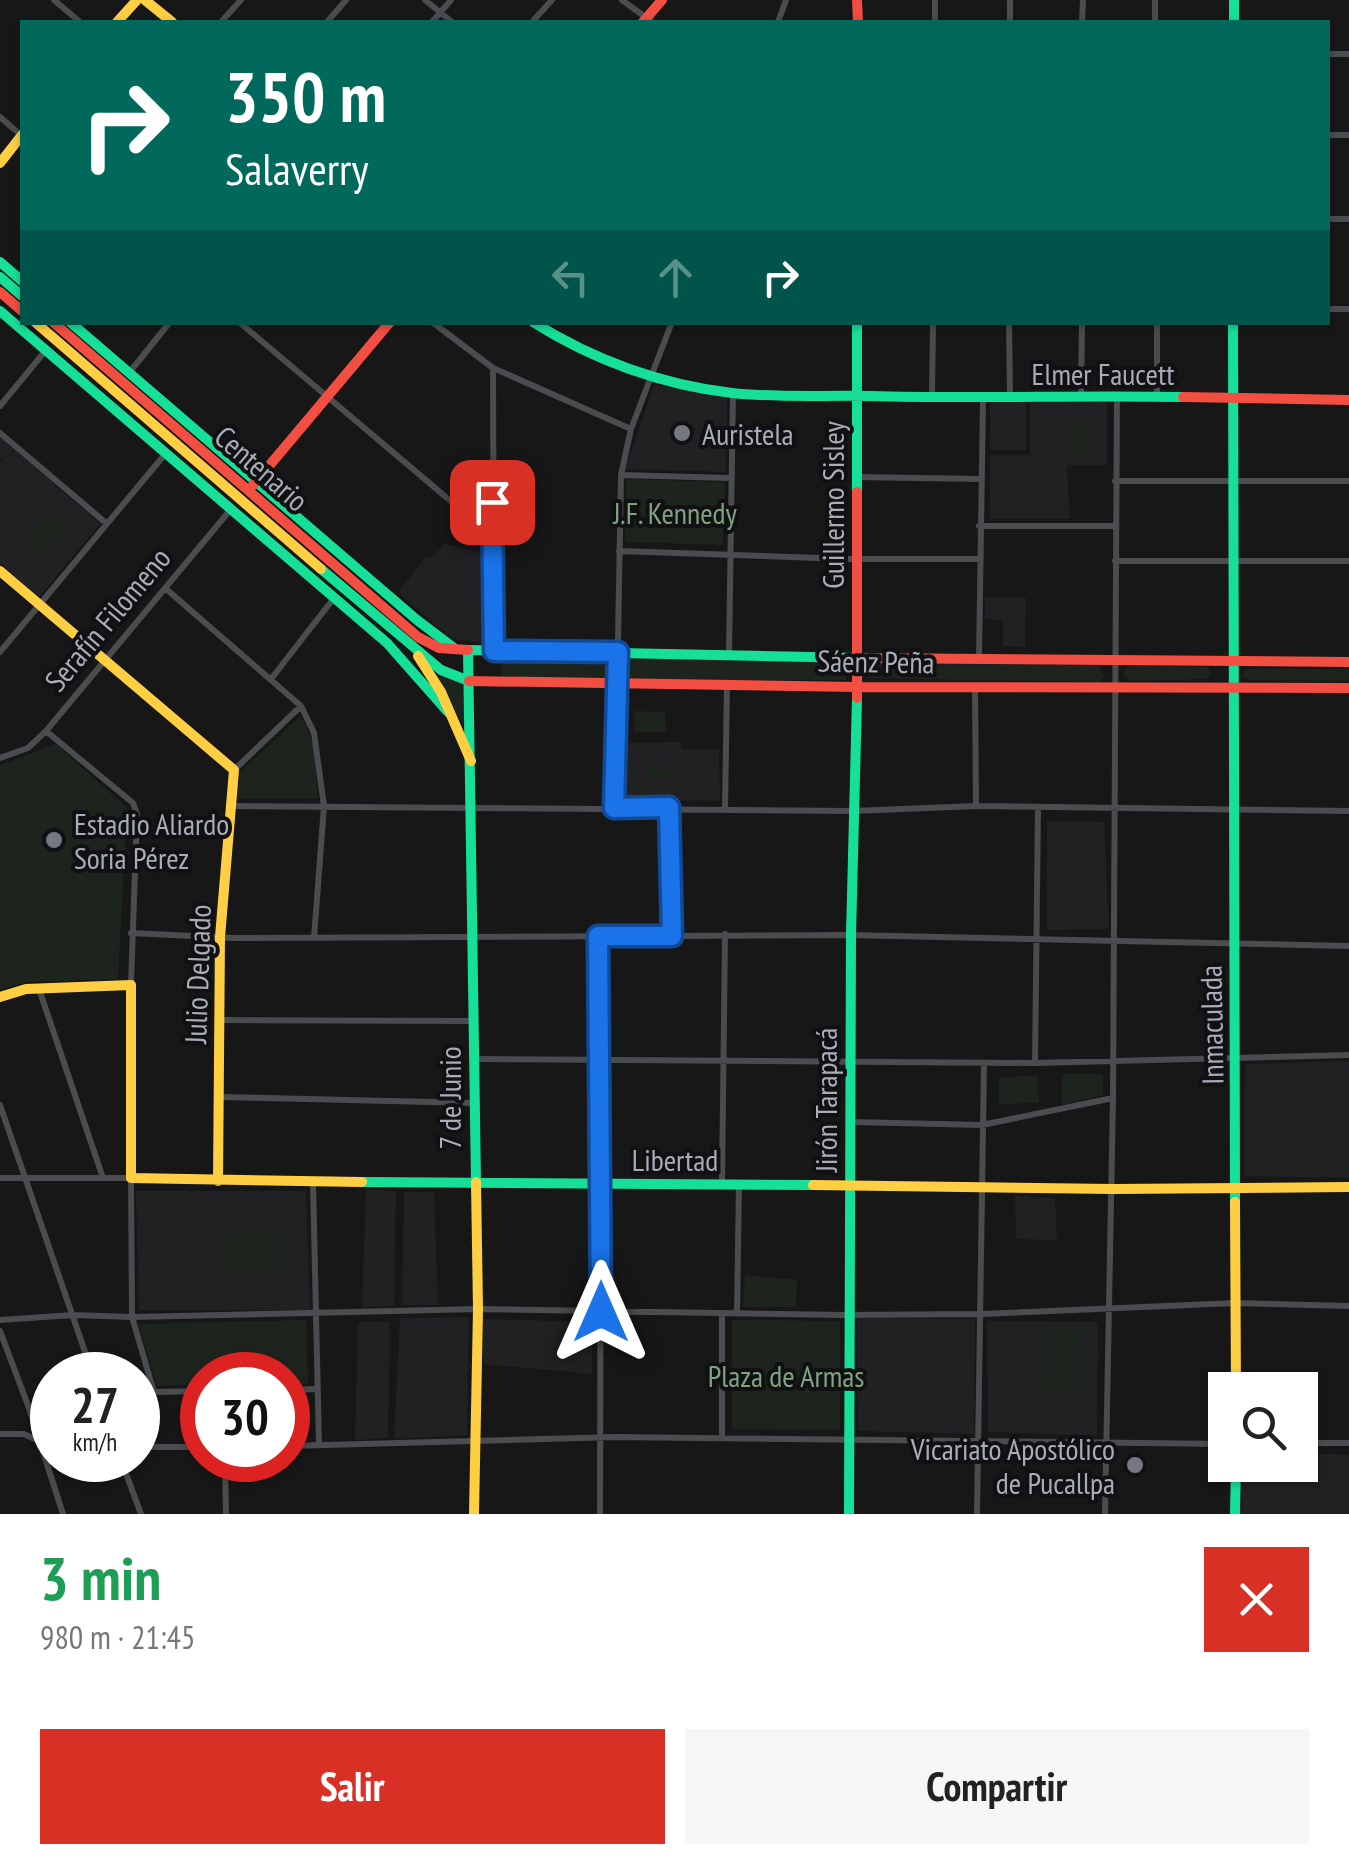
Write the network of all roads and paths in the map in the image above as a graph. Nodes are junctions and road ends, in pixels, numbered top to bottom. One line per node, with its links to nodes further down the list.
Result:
1 (54, 0): 11 (street)
2 (137, 0): 12 (main road)
3 (145, 0): 13 (main road)
4 (240, 0): 14 (street)
5 (346, 0): 15 (street)
6 (425, 0): 10 (street)
7 (452, 0): 10 (street)
8 (552, 0): 18 (street)
9 (622, 0): 19 (street)
10 (440, 13): 16 (street); 17 (street)
11 (78, 20)
12 (119, 20)
13 (170, 20)
14 (223, 20)
15 (329, 20)
16 (434, 20)
17 (449, 20)
18 (534, 20)
19 (645, 20)
20 (0, 117): 21 (street)
21 (20, 134)
22 (20, 139): 23 (main road)
23 (0, 164)
24 (0, 262): 26 (main road)
25 (0, 277): 28 (main road)
26 (20, 280)
27 (0, 292): 30 (main road)
28 (20, 294)
29 (0, 310): 46 (main road)
30 (20, 310)
31 (40, 325): 72 (main road, Centenario)
32 (58, 325): 72 (main road, Centenario)
33 (73, 325): 48 (main road)
34 (168, 325): 48 (street)
35 (241, 325): 55 (street)
36 (387, 325): 55 (main road, Serafín Filomeno)
37 (436, 325): 47 (street)
38 (538, 325): 49 (main road, Elmer Faucett)
39 (671, 325): 49 (street)
40 (857, 325): 52 (main road, Guillermo Sisley)
41 (933, 325): 53 (street)
42 (1009, 325): 56 (street)
43 (1082, 325): 51 (street)
44 (1157, 325): 57 (street)
45 (1234, 325): 59 (main road, Inmaculada)
46 (46, 350): 61 (street); 64 (main road)
47 (493, 368): 62 (street); 77 (street)
48 (129, 373): 72 (main road)
49 (651, 377): 50 (main road, Elmer Faucett); 62 (street)
50 (733, 393): 52 (main road, Elmer Faucett); 67 (street)
51 (1081, 395): 54 (main road, Elmer Faucett); 56 (main road, Elmer Faucett)
52 (857, 396): 53 (main road, Elmer Faucett); 66 (main road, Guillermo Sisley)
53 (932, 396): 58 (main road, Elmer Faucett)
54 (1117, 396): 57 (main road, Elmer Faucett); 69 (street)
55 (326, 398): 72 (main road, Serafín Filomeno); 77 (street)
56 (1010, 398): 58 (main road, Elmer Faucett)
57 (1156, 398): 59 (main road, Elmer Faucett)
58 (983, 399): 68 (street)
59 (1233, 400): 60 (main road, Elmer Faucett); 71 (main road, Inmaculada)
60 (1349, 400)
61 (0, 406)
62 (631, 429): 65 (street)
63 (0, 434): 74 (street)
64 (166, 454): 73 (main road); 74 (street)
65 (621, 475): 67 (street); 78 (street)
66 (856, 477): 68 (street); 81 (main road, Guillermo Sisley)
67 (731, 478): 79 (street)
68 (980, 479): 75 (street)
69 (1115, 481): 71 (street); 76 (street)
70 (1349, 482): 71 (street)
71 (1233, 483): 84 (main road, Inmaculada)
72 (249, 489): 73 (main road, Serafín Filomeno); 89 (main road, Centenario); 90 (main road, Centenario); 91 (main road)
73 (231, 509): 86 (street, Serafín Filomeno); 87 (main road)
74 (106, 523): 88 (street)
75 (980, 526): 76 (street); 80 (street)
76 (1115, 526): 82 (street)
77 (492, 536): 92 (street)
78 (619, 551): 79 (street); 94 (street)
79 (731, 555): 81 (street); 95 (street)
80 (980, 559): 81 (street); 97 (street)
81 (856, 560): 96 (main road, Guillermo Sisley)
82 (1115, 560): 84 (street); 98 (street)
83 (1349, 561): 84 (street)
84 (1233, 563): 100 (main road, Inmaculada)
85 (0, 570): 88 (main road)
86 (165, 588): 99 (street, Serafín Filomeno); 102 (street)
87 (334, 598): 102 (street); 112 (main road)
88 (40, 604): 93 (street); 99 (main road)
89 (413, 648): 103 (main road, Sáenz Peña); 112 (main road)
90 (439, 648): 91 (main road, Sáenz Peña)
91 (462, 650): 92 (main road, Sáenz Peña); 103 (main road, 7 de Junio)
92 (494, 651): 94 (main road, Sáenz Peña)
93 (0, 652)
94 (618, 652): 95 (main road, Sáenz Peña); 104 (street)
95 (729, 653): 96 (main road, Sáenz Peña)
96 (859, 658): 97 (main road, Sáenz Peña); 108 (main road, Guillermo Sisley)
97 (979, 658): 98 (main road, Sáenz Peña)
98 (1114, 658): 100 (main road, Sáenz Peña); 107 (street)
99 (105, 659): 113 (street, Serafín Filomeno); 116 (main road)
100 (1233, 660): 101 (main road, Sáenz Peña); 109 (main road, Inmaculada)
101 (1349, 662)
102 (271, 679): 111 (street)
103 (469, 681): 104 (main road, Sáenz Peña); 115 (main road, 7 de Junio)
104 (616, 684): 105 (main road, Sáenz Peña); 123 (street)
105 (727, 686): 108 (main road, Sáenz Peña); 124 (street)
106 (976, 686): 107 (main road, Sáenz Peña); 108 (main road, Sáenz Peña); 119 (street)
107 (1114, 686): 109 (main road, Sáenz Peña); 122 (street)
108 (857, 687): 127 (main road, Jirón Tarapacá)
109 (1233, 688): 110 (main road, Sáenz Peña); 126 (main road, Inmaculada)
110 (1349, 688)
111 (301, 706): 116 (street); 118 (street)
112 (453, 718): 115 (main road)
113 (46, 731): 114 (street, Serafín Filomeno); 129 (street)
114 (0, 758)
115 (471, 761): 125 (main road, 7 de Junio)
116 (234, 770): 117 (main road, Julio Delgado)
117 (232, 806): 118 (street); 135 (main road, Julio Delgado)
118 (324, 806): 125 (street); 136 (street)
119 (976, 806): 121 (street); 127 (street)
120 (669, 807): 123 (street); 124 (street); 134 (street)
121 (1038, 807): 122 (street); 137 (street)
122 (1116, 807): 126 (street); 138 (street)
123 (614, 808): 125 (street)
124 (725, 808): 127 (street)
125 (470, 810): 132 (main road, 7 de Junio)
126 (1237, 810): 128 (street); 139 (main road, Inmaculada)
127 (853, 811): 131 (main road, Jirón Tarapacá)
128 (1349, 811)
129 (131, 933): 135 (street); 141 (street)
130 (725, 934): 131 (street); 134 (street); 151 (street)
131 (851, 935): 137 (street); 152 (main road, Jirón Tarapacá)
132 (473, 936): 133 (street); 136 (street); 145 (main road, 7 de Junio)
133 (598, 936): 134 (street); 149 (street)
134 (672, 936)
135 (220, 937): 136 (street); 144 (main road, Julio Delgado)
136 (314, 938)
137 (1037, 939): 138 (street); 154 (street)
138 (1112, 940): 139 (street); 150 (street)
139 (1235, 943): 140 (street); 147 (main road, Inmaculada)
140 (1349, 946)
141 (131, 985): 142 (main road); 164 (main road)
142 (39, 988): 143 (main road); 163 (street)
143 (0, 997)
144 (219, 1020): 145 (street); 155 (main road, Julio Delgado)
145 (474, 1021): 148 (main road, 7 de Junio)
146 (1349, 1055): 147 (street)
147 (1238, 1056): 150 (street); 175 (main road, Inmaculada)
148 (474, 1058): 149 (street); 157 (main road, 7 de Junio)
149 (601, 1058): 151 (street); 168 (street)
150 (1114, 1059): 154 (street); 156 (street)
151 (725, 1060): 152 (street); 169 (street)
152 (850, 1061): 153 (street); 159 (main road, Jirón Tarapacá)
153 (984, 1063): 154 (street); 160 (street)
154 (1034, 1063)
155 (220, 1097): 157 (street); 165 (main road, Julio Delgado)
156 (1113, 1098): 160 (street); 174 (street)
157 (474, 1103): 167 (main road, 7 de Junio)
158 (0, 1105): 162 (street)
159 (850, 1122): 160 (street); 171 (main road, Jirón Tarapacá)
160 (982, 1125): 173 (street)
161 (0, 1178): 162 (street, Libertad)
162 (26, 1178): 163 (street, Libertad); 184 (street)
163 (103, 1178): 164 (street, Libertad)
164 (130, 1178): 165 (main road, Libertad); 187 (street)
165 (218, 1180): 166 (main road, Libertad)
166 (313, 1183): 167 (main road, Libertad); 181 (street)
167 (475, 1183): 168 (main road, Libertad); 178 (main road, 7 de Junio)
168 (601, 1184): 169 (main road, Libertad); 180 (street)
169 (722, 1184): 170 (main road, Libertad)
170 (738, 1184): 171 (main road, Libertad); 182 (street)
171 (849, 1185): 173 (main road, Libertad); 186 (main road, Jirón Tarapacá)
172 (1349, 1187): 175 (main road, Libertad)
173 (983, 1188): 174 (main road, Libertad); 183 (street)
174 (1112, 1190): 175 (main road, Libertad); 179 (street)
175 (1236, 1191): 176 (main road, Inmaculada)
176 (1235, 1304): 177 (street); 179 (street); 191 (main road, Inmaculada)
177 (1349, 1306)
178 (478, 1309): 180 (street); 181 (street); 202 (main road, 7 de Junio)
179 (1109, 1309): 183 (street); 203 (street)
180 (601, 1312): 185 (street); 198 (street)
181 (314, 1314): 187 (street); 193 (street)
182 (737, 1314): 185 (street); 186 (street)
183 (982, 1314): 186 (street); 201 (street)
184 (73, 1315): 187 (street); 188 (street); 190 (street)
185 (722, 1315): 199 (street)
186 (849, 1315): 200 (main road, Jirón Tarapacá)
187 (132, 1317): 194 (street)
188 (0, 1320)
189 (0, 1331): 195 (street)
190 (85, 1352)
191 (1236, 1372)
192 (310, 1390): 193 (street)
193 (316, 1390): 208 (street)
194 (180, 1391)
195 (30, 1414)
196 (0, 1434): 197 (street)
197 (30, 1437)
198 (599, 1438): 199 (street); 202 (street); 217 (street)
199 (722, 1439): 200 (street)
200 (850, 1439): 201 (street); 218 (main road, Jirón Tarapacá)
201 (980, 1441): 203 (street); 219 (street)
202 (476, 1442): 208 (street); 216 (main road, 7 de Junio)
203 (1105, 1442): 206 (street); 220 (street)
204 (1318, 1443): 205 (street)
205 (1349, 1443)
206 (1208, 1444)
207 (310, 1446): 208 (street)
208 (319, 1446)
209 (53, 1482): 213 (street)
210 (129, 1482): 214 (street)
211 (225, 1482): 215 (street)
212 (1236, 1482): 221 (main road)
213 (63, 1514)
214 (141, 1514)
215 (226, 1514)
216 (474, 1514)
217 (600, 1514)
218 (849, 1514)
219 (977, 1514)
220 (1105, 1514)
221 (1235, 1514)

